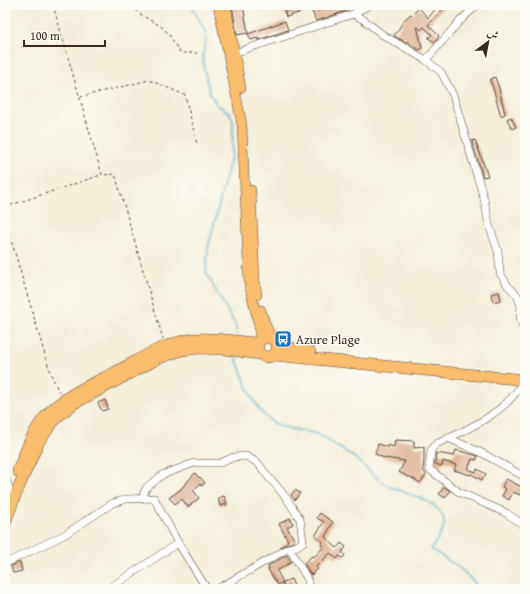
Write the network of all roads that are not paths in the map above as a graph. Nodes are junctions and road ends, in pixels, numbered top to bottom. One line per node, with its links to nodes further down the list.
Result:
1 (218, 5): 11 (main road)
2 (226, 5): 6 (main road)
3 (369, 5): 5 (street)
4 (477, 5): 7 (street)
5 (353, 14): 6 (street); 7 (street)
6 (234, 53): 9 (main road)
7 (426, 60): 8 (street)
8 (525, 332)
9 (274, 340): 11 (highway); 12 (highway); 13 (highway)
10 (227, 345): 11 (highway); 17 (highway); 20 (highway)
11 (256, 346): 12 (highway)
12 (274, 355): 13 (highway)
13 (524, 378): 14 (street)
14 (448, 438): 16 (street); 21 (street)
15 (5, 477): 17 (street)
16 (525, 477)
17 (10, 491): 19 (highway)
18 (142, 498): 22 (street); 23 (street); 24 (street)
19 (5, 503)
20 (5, 523)
21 (525, 526)
22 (178, 543): 25 (street); 26 (street)
23 (289, 548): 27 (street); 28 (street)
24 (5, 560)
25 (108, 589)
26 (207, 589)
27 (217, 589)
28 (311, 589)

